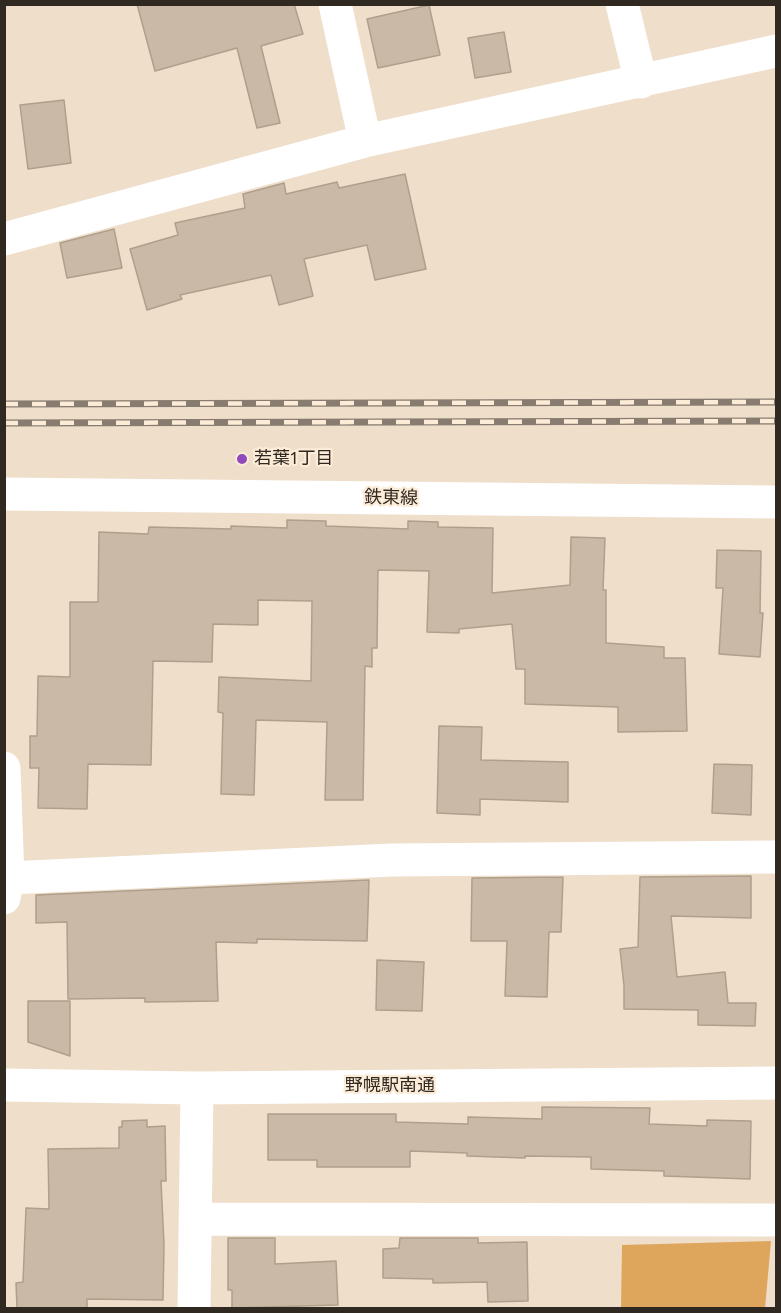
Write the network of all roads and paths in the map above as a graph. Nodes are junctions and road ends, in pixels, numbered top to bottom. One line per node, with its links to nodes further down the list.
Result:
1 (335, 4): 5 (street)
2 (622, 4): 4 (street)
3 (777, 51): 4 (street)
4 (641, 82): 5 (street)
5 (365, 141): 6 (street)
6 (4, 239)
7 (4, 494): 8 (street, 鉄東線)
8 (777, 502)
9 (4, 768): 11 (street)
10 (777, 857): 11 (street)
11 (6, 888)
12 (777, 1083): 14 (street, 野幌駅南通)
13 (4, 1085): 14 (street, 野幌駅南通)
14 (197, 1088): 15 (street)
15 (197, 1219): 16 (street); 17 (street)
16 (777, 1220)
17 (194, 1308)

